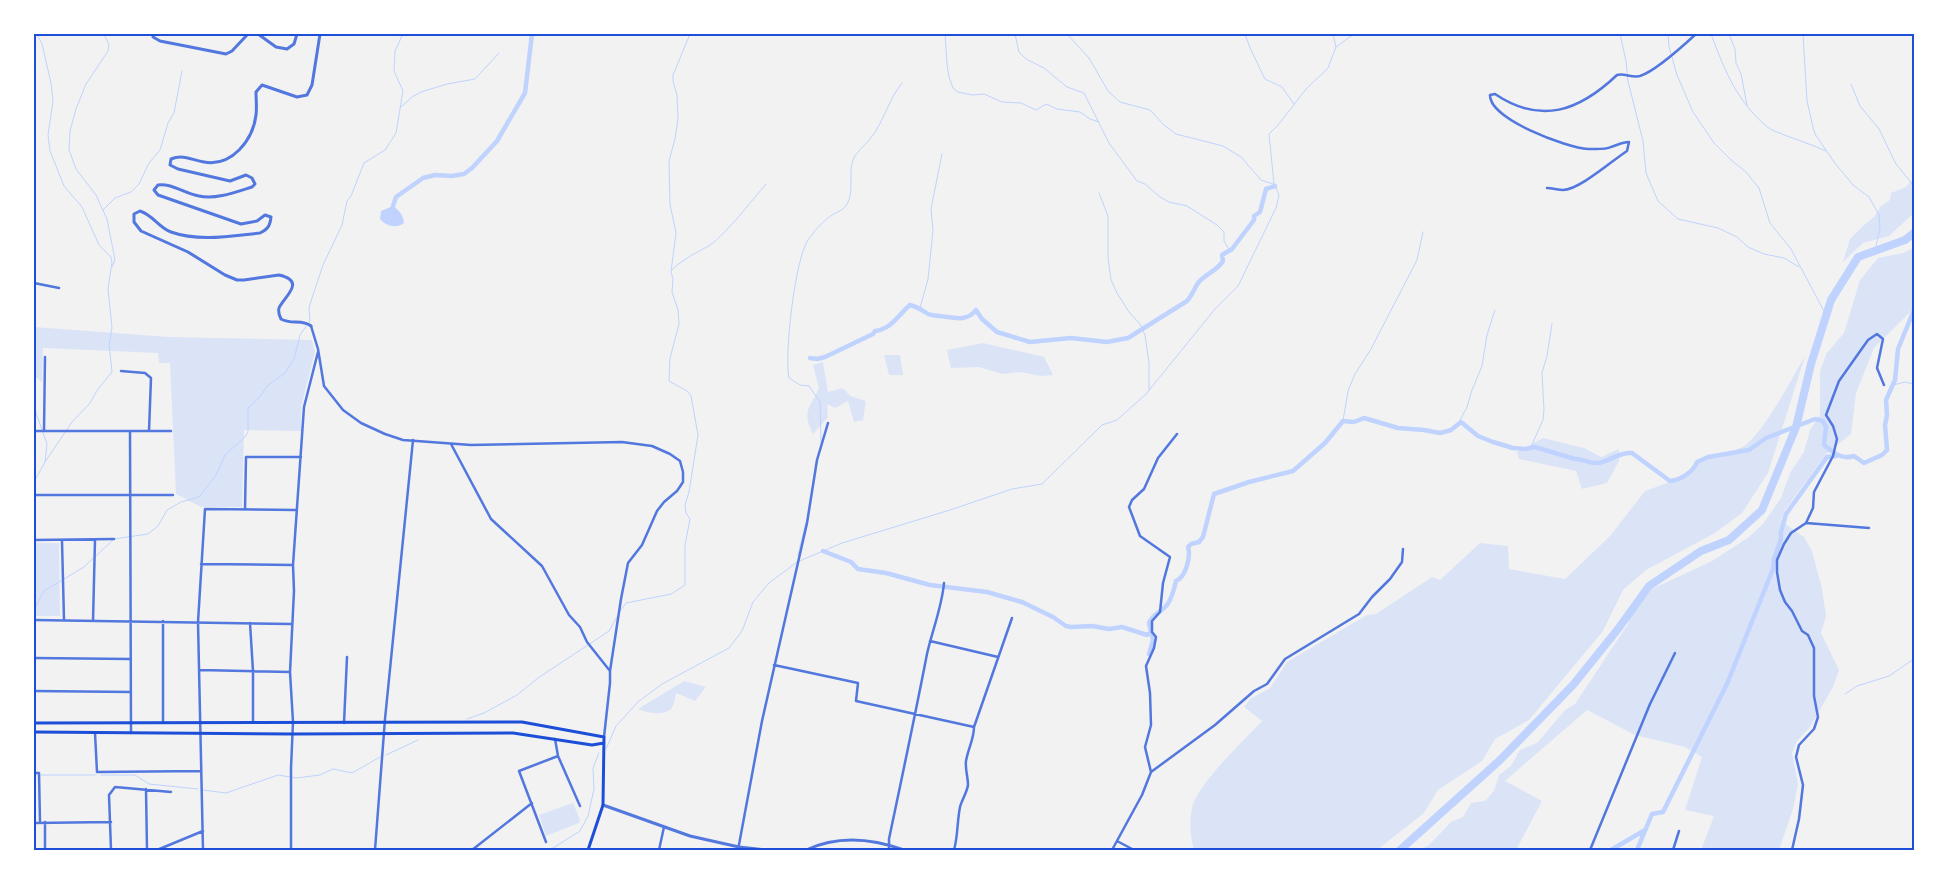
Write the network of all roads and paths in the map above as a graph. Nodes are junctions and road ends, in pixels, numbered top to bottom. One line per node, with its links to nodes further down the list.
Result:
1 (154, 34): 2 (street)
2 (248, 34)
3 (258, 34): 4 (street)
4 (296, 34)
5 (320, 34): 10 (street)
6 (1696, 34): 7 (street)
7 (1548, 188)
8 (34, 283): 9 (street)
9 (59, 288)
10 (309, 324): 11 (street)
11 (318, 349): 22 (street); 24 (street)
12 (45, 357): 17 (street)
13 (121, 371): 19 (street)
14 (1884, 385): 30 (street)
15 (828, 423): 55 (street)
16 (34, 431): 17 (street)
17 (44, 431): 18 (street)
18 (130, 432): 19 (street); 27 (street)
19 (149, 432): 20 (street)
20 (171, 432)
21 (1177, 434): 83 (street)
22 (413, 440): 23 (street); 70 (street)
23 (451, 444): 59 (street); 59 (street)
24 (301, 457): 28 (street); 29 (street)
25 (34, 495): 27 (street)
26 (173, 495): 27 (street)
27 (131, 496): 44 (street)
28 (245, 509): 29 (street); 37 (street)
29 (296, 510): 38 (street)
30 (1806, 522): 31 (street); 121 (street)
31 (1869, 528)
32 (114, 539): 34 (street)
33 (34, 540): 35 (street)
34 (95, 540): 35 (street); 43 (street)
35 (62, 541): 42 (street)
36 (1403, 549): 83 (street)
37 (201, 564): 38 (street); 46 (street)
38 (293, 565): 48 (street)
39 (944, 583): 49 (street)
40 (1012, 618): 51 (street)
41 (34, 620): 42 (street)
42 (64, 620): 43 (street)
43 (93, 621): 44 (street)
44 (130, 621): 45 (street); 54 (street)
45 (163, 621): 46 (street); 64 (street)
46 (198, 622): 47 (street); 56 (street)
47 (250, 623): 48 (street); 57 (street)
48 (293, 624): 58 (street)
49 (930, 641): 51 (street); 62 (street)
50 (1676, 653): 119 (street)
51 (998, 656): 71 (street)
52 (347, 657): 68 (street)
53 (34, 658): 54 (street)
54 (130, 659): 61 (street)
55 (774, 665): 62 (street); 100 (street)
56 (200, 670): 57 (street); 65 (street)
57 (253, 671): 58 (street); 66 (street)
58 (290, 672): 67 (street)
59 (610, 672): 78 (street)
60 (34, 690): 61 (street)
61 (131, 692): 63 (street)
62 (915, 713): 71 (street); 99 (street)
63 (131, 722): 64 (main road); 69 (main road); 74 (street)
64 (162, 722): 65 (main road)
65 (201, 722): 66 (main road); 76 (street)
66 (253, 722): 67 (main road)
67 (293, 722): 68 (main road); 77 (street)
68 (344, 722): 70 (main road)
69 (34, 723)
70 (385, 723): 75 (street); 78 (main road)
71 (974, 727): 116 (street)
72 (34, 732): 73 (main road)
73 (95, 733): 74 (main road); 82 (street)
74 (131, 733): 76 (main road)
75 (384, 733): 77 (main road); 79 (main road); 108 (street)
76 (202, 734): 77 (main road); 82 (street)
77 (293, 734): 107 (street)
78 (604, 737): 80 (main road)
79 (554, 739): 80 (main road); 81 (street)
80 (604, 743): 88 (main road)
81 (558, 756): 87 (street); 89 (street)
82 (200, 771): 95 (street)
83 (1151, 772): 97 (street)
84 (34, 773): 90 (street)
85 (146, 789): 86 (street); 92 (street); 104 (street)
86 (171, 792)
87 (532, 803): 98 (street); 109 (street)
88 (603, 805): 94 (street); 110 (main road)
89 (580, 806)
90 (40, 822): 91 (street); 93 (street)
91 (45, 822): 92 (street); 102 (street)
92 (111, 822): 103 (street)
93 (34, 823)
94 (664, 827): 100 (street); 111 (street)
95 (202, 831): 105 (street); 106 (street)
96 (1679, 831): 120 (street)
97 (1117, 841): 117 (street); 118 (street)
98 (546, 842)
99 (890, 845): 101 (street); 114 (street); 115 (street)
100 (739, 848): 112 (street)
101 (812, 849): 113 (street)
102 (45, 850)
103 (111, 850)
104 (147, 850)
105 (157, 850)
106 (202, 850)
107 (290, 850)
108 (376, 850)
109 (472, 850)
110 (588, 850)
111 (659, 850)
112 (767, 850)
113 (806, 850)
114 (889, 850)
115 (904, 850)
116 (954, 850)
117 (1112, 850)
118 (1134, 850)
119 (1590, 850)
120 (1672, 850)
121 (1792, 850)

